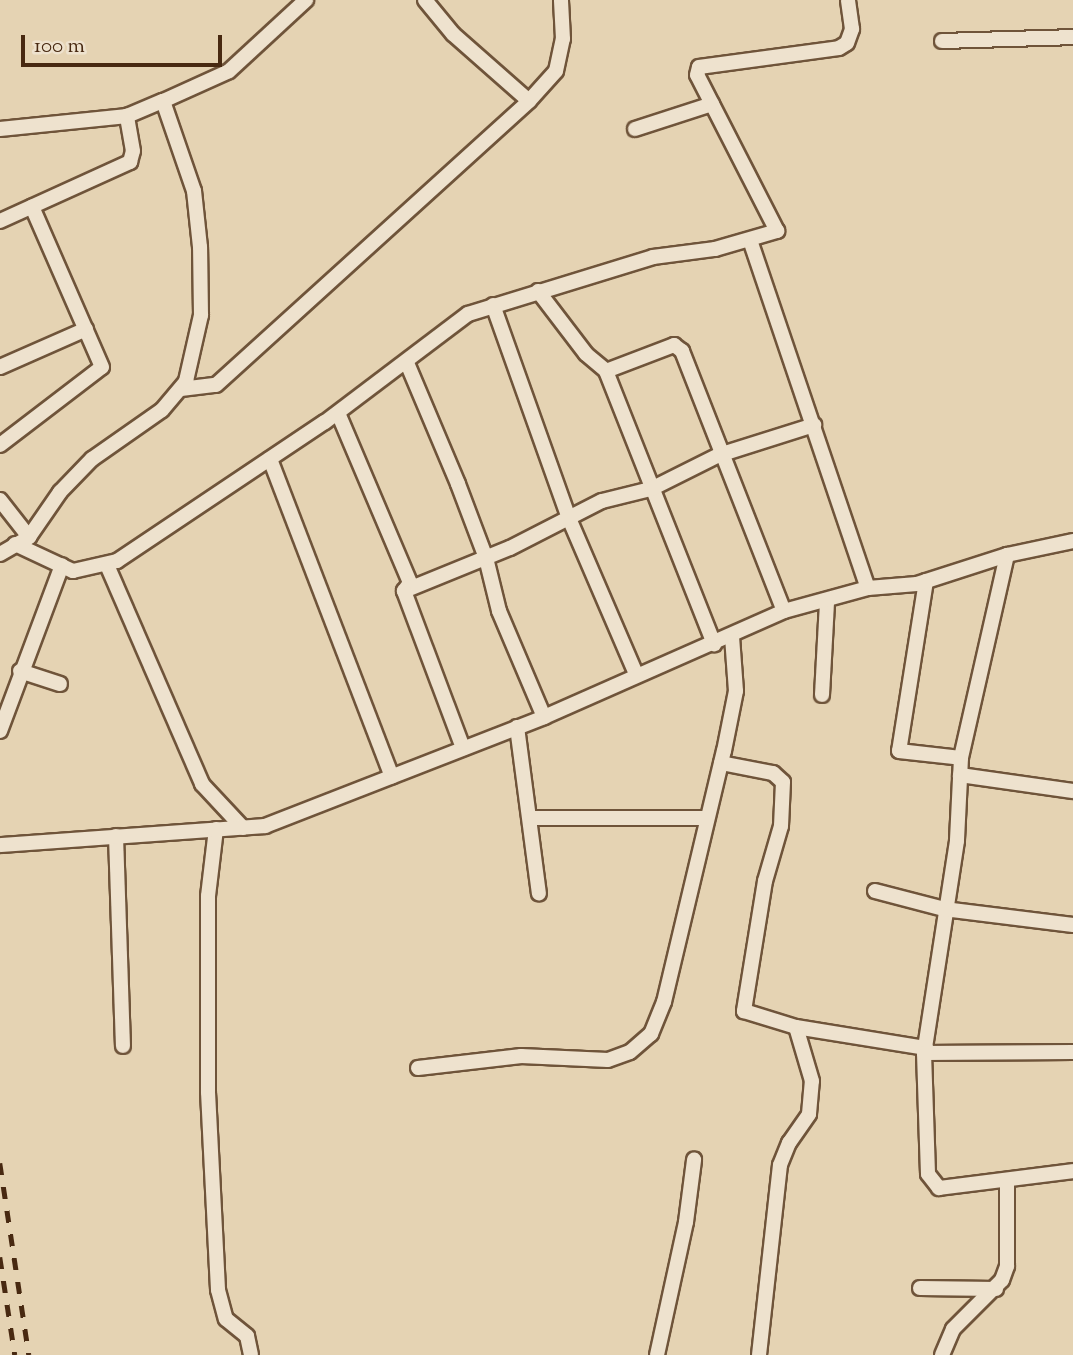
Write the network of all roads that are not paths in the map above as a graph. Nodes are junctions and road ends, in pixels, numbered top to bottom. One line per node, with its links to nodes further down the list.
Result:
1 (306, 0): 7 (street)
2 (425, 0): 8 (street)
3 (561, 0): 8 (street)
4 (848, 0): 9 (street)
5 (1073, 37): 6 (street)
6 (942, 41)
7 (163, 101): 10 (street); 22 (street)
8 (529, 102): 22 (street)
9 (712, 104): 12 (street); 15 (street)
10 (127, 116): 11 (street); 13 (street)
11 (0, 129)
12 (635, 129)
13 (32, 206): 14 (street); 18 (street)
14 (0, 220)
15 (750, 240): 16 (street); 24 (street)
16 (538, 291): 17 (street); 21 (street)
17 (493, 305): 19 (street); 30 (street)
18 (86, 329): 20 (street); 25 (street)
19 (407, 363): 23 (street); 36 (street)
20 (0, 367)
21 (606, 371): 26 (street); 28 (street)
22 (181, 389): 31 (street)
23 (338, 414): 27 (street); 41 (street)
24 (814, 425): 26 (street); 40 (street)
25 (0, 445)
26 (719, 455): 28 (street); 43 (street)
27 (270, 460): 38 (street); 57 (street)
28 (651, 489): 30 (street); 45 (street)
29 (0, 500): 31 (street)
30 (568, 516): 36 (street); 47 (street)
31 (29, 537): 33 (street)
32 (1073, 541): 35 (street)
33 (15, 544): 34 (street); 37 (street)
34 (0, 554)
35 (1007, 555): 39 (street); 54 (street)
36 (486, 558): 41 (street); 50 (street)
37 (62, 565): 38 (street); 46 (street)
38 (107, 565): 61 (street)
39 (926, 581): 40 (street); 54 (street)
40 (867, 588): 42 (street)
41 (404, 591): 53 (street)
42 (827, 602): 43 (street); 49 (street)
43 (784, 611): 44 (street)
44 (733, 636): 45 (street); 55 (street)
45 (714, 644): 47 (street)
46 (20, 671): 48 (street); 52 (street)
47 (636, 674): 50 (street)
48 (60, 684)
49 (822, 695)
50 (544, 717): 51 (street)
51 (517, 727): 53 (street); 59 (street)
52 (0, 731)
53 (463, 748): 57 (street)
54 (961, 758): 56 (street)
55 (721, 763): 60 (street); 69 (street)
56 (960, 775): 58 (street); 67 (street)
57 (392, 776): 61 (street)
58 (1073, 791)
59 (531, 818): 60 (street); 66 (street)
60 (707, 818): 73 (street)
61 (243, 828): 62 (street)
62 (216, 830): 63 (street); 79 (street)
63 (116, 836): 64 (street); 70 (street)
64 (0, 845)
65 (875, 891): 67 (street)
66 (539, 894)
67 (944, 909): 68 (street); 71 (street)
68 (1073, 925)
69 (796, 1027): 71 (street); 81 (street)
70 (123, 1046)
71 (925, 1050): 72 (street); 76 (street)
72 (1073, 1052)
73 (418, 1068)
74 (694, 1160): 80 (street)
75 (1073, 1171): 76 (street)
76 (1007, 1180): 78 (street)
77 (920, 1288): 78 (street)
78 (996, 1289): 82 (street)
79 (251, 1355)
80 (657, 1355)
81 (759, 1355)
82 (942, 1355)

